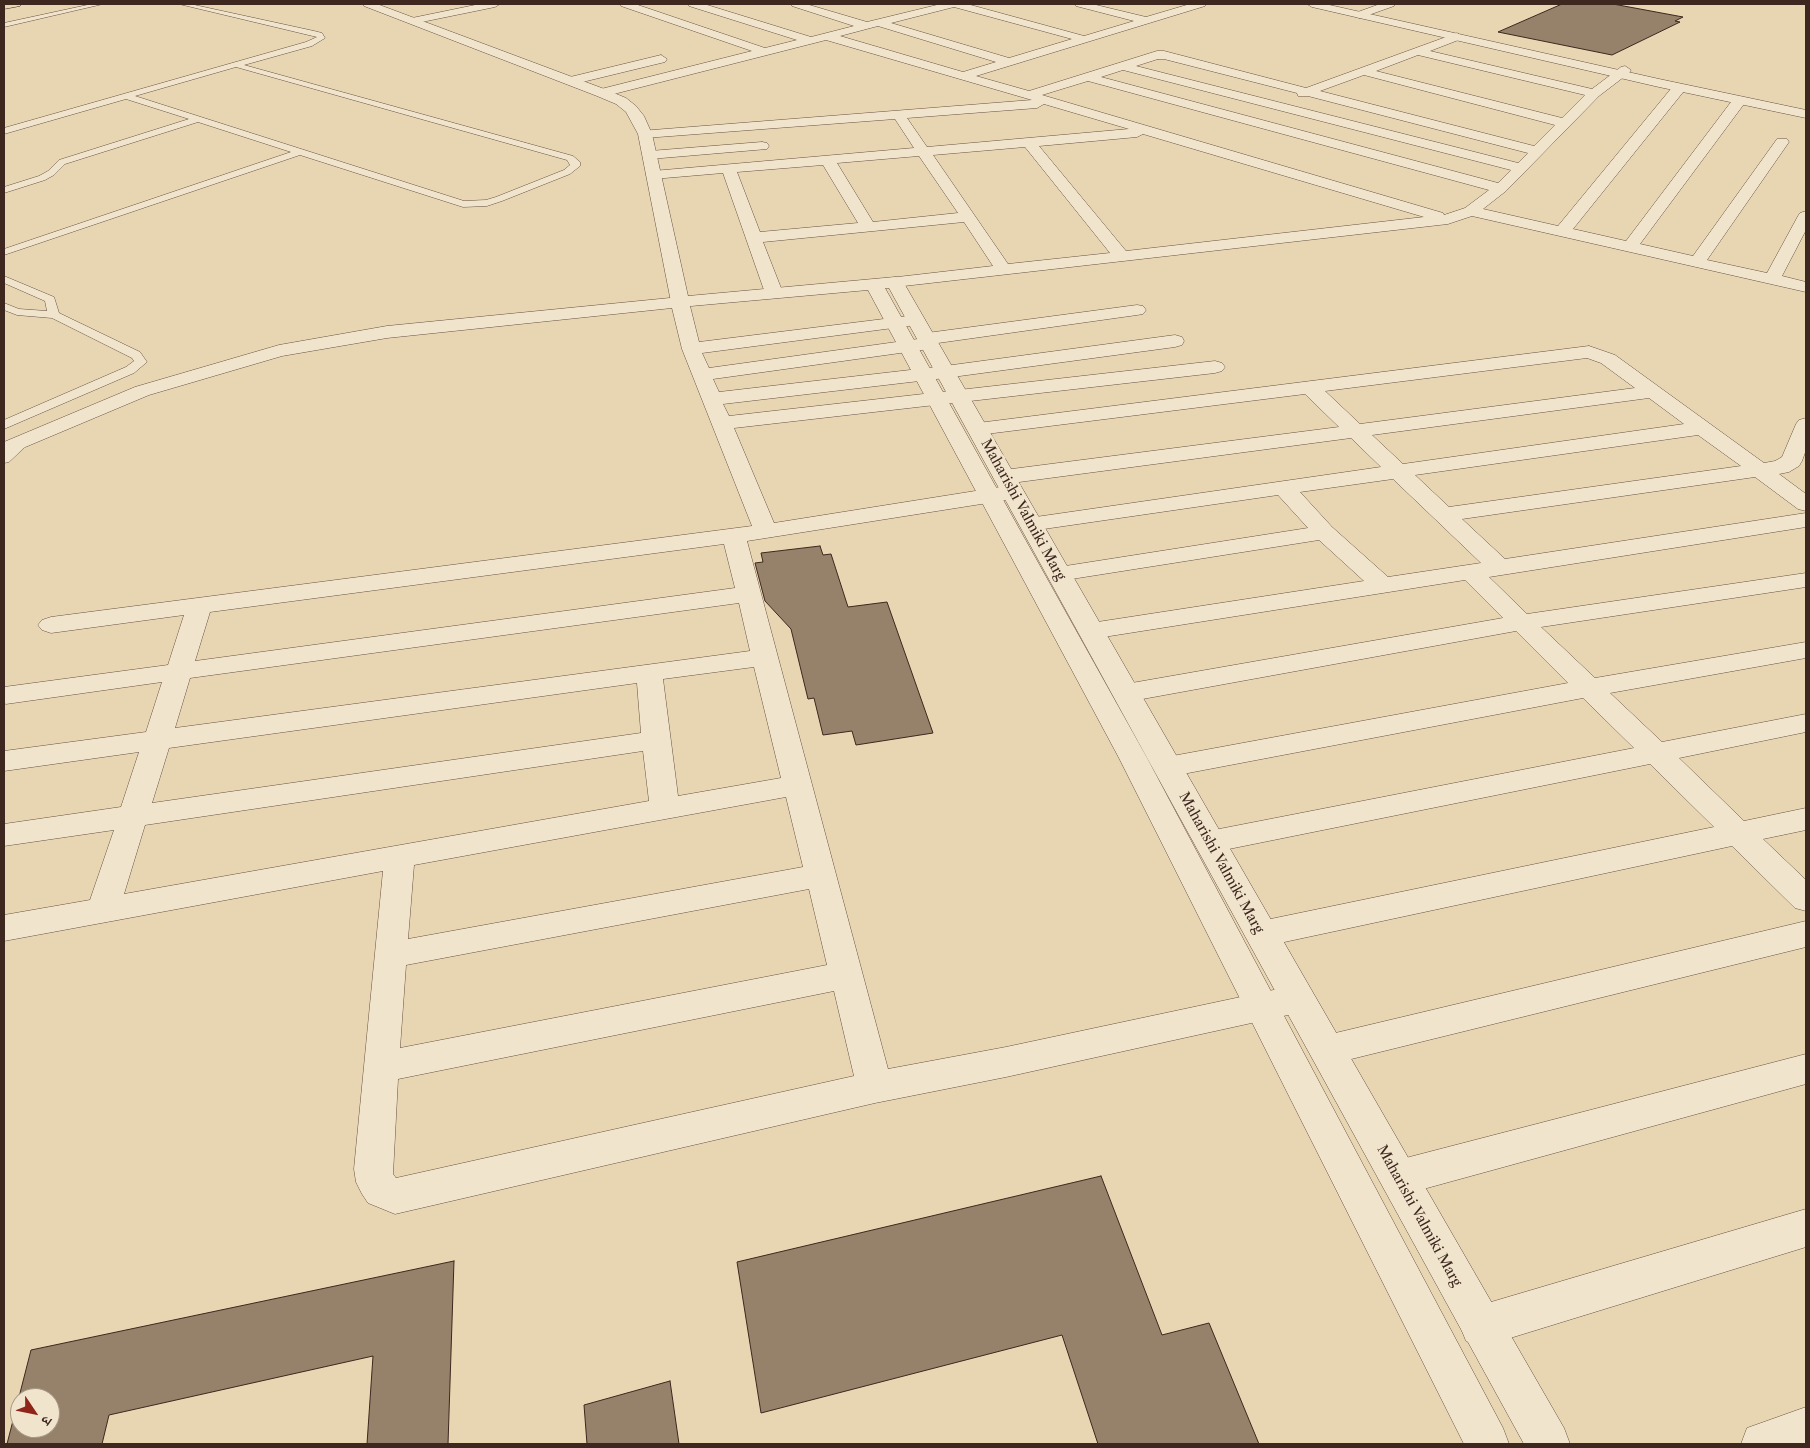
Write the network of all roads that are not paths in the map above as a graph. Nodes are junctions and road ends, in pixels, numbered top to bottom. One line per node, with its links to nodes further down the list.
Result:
1 (16, 4): 16 (main road)
2 (100, 4): 28 (lane)
3 (182, 4): 45 (lane)
4 (368, 4): 22 (street)
5 (448, 4): 22 (street)
6 (494, 4): 26 (street)
7 (625, 4): 36 (street)
8 (693, 4): 30 (street)
9 (796, 4): 20 (street)
10 (955, 4): 19 (street); 34 (street)
11 (1080, 4): 25 (street)
12 (1201, 4): 18 (street)
13 (1312, 4): 21 (street)
14 (1335, 4): 21 (street)
15 (1390, 4): 21 (street)
16 (4, 6)
17 (1157, 6): 18 (street)
18 (1176, 11): 25 (street)
19 (911, 12): 24 (street)
20 (826, 13): 23 (street); 24 (street)
21 (1364, 13): 33 (street); 49 (street)
22 (395, 14): 26 (street)
23 (807, 18)
24 (876, 20): 32 (street); 43 (street)
25 (1146, 20): 31 (street)
26 (412, 21): 52 (street)
27 (788, 23): 30 (street)
28 (4, 25)
29 (1096, 25): 31 (street)
30 (768, 27): 35 (street)
31 (1114, 30): 34 (street)
32 (826, 36): 35 (street); 50 (street)
33 (1457, 37): 41 (street); 49 (street)
34 (1084, 39): 40 (street)
35 (810, 40): 39 (street)
36 (732, 42): 37 (street); 39 (street)
37 (713, 46)
38 (1023, 46): 40 (street)
39 (765, 52): 57 (street)
40 (1042, 52): 43 (street)
41 (1415, 52): 44 (street); 58 (street)
42 (675, 55): 52 (street)
43 (1008, 62): 50 (street)
44 (1388, 62): 47 (street); 48 (street)
45 (236, 65): 60 (lane); 90 (lane)
46 (1123, 66): 51 (street); 56 (street); 64 (street)
47 (1407, 66)
48 (1362, 71): 53 (street); 73 (street)
49 (1623, 72): 55 (street); 58 (street); 66 (street)
50 (963, 76): 59 (street)
51 (1088, 77): 59 (street); 70 (street)
52 (570, 81): 57 (street)
53 (1334, 82): 54 (street); 56 (street)
54 (1353, 86)
55 (1679, 88): 61 (street); 103 (street)
56 (1305, 92): 64 (street); 89 (street)
57 (602, 93): 80 (street)
58 (1594, 94): 65 (street)
59 (1030, 95): 62 (street)
60 (126, 96): 71 (lane); 75 (lane)
61 (1740, 101): 68 (street); 105 (street)
62 (1057, 103): 67 (street); 69 (street)
63 (1560, 103): 65 (street)
64 (1272, 105): 70 (street); 94 (street)
65 (1580, 108): 73 (street)
66 (1806, 108)
67 (898, 114): 80 (street); 81 (street)
68 (1806, 114)
69 (1104, 117): 72 (street); 76 (street)
70 (1238, 117): 74 (street); 96 (street)
71 (198, 119): 90 (lane); 97 (lane)
72 (1066, 121)
73 (1565, 123): 83 (street)
74 (1212, 126)
75 (4, 131)
76 (1151, 131): 84 (street); 85 (street)
77 (931, 132): 81 (street)
78 (1532, 132): 83 (street)
79 (1195, 133): 84 (street)
80 (645, 134): 91 (street)
81 (911, 134): 82 (street); 88 (street)
82 (892, 135)
83 (1551, 137): 89 (street)
84 (1178, 139): 101 (street)
85 (1028, 142): 88 (street); 107 (street)
86 (1782, 142): 108 (street)
87 (776, 145): 91 (street)
88 (923, 151): 92 (street); 100 (street)
89 (1538, 151): 94 (street)
90 (300, 152): 106 (lane)
91 (650, 155): 95 (street)
92 (826, 159): 93 (street); 102 (street)
93 (728, 168): 95 (street); 104 (street)
94 (1521, 168): 96 (street)
95 (653, 175): 115 (street)
96 (1501, 188): 98 (street)
97 (4, 190)
98 (1471, 212): 101 (street); 103 (street)
99 (1806, 216): 111 (street)
100 (968, 217): 102 (street); 109 (street)
101 (1448, 219): 107 (street)
102 (868, 226): 104 (street)
103 (1562, 232): 105 (street)
104 (754, 238): 114 (street)
105 (1630, 247): 108 (street)
106 (4, 252)
107 (1122, 257): 109 (street)
108 (1697, 262): 111 (street)
109 (1004, 270): 112 (street)
110 (4, 279): 118 (lane)
111 (1772, 279): 113 (street)
112 (884, 283): 114 (street); 119 (street, Maharishi Valmiki Marg)
113 (1806, 287)
114 (774, 293): 115 (street)
115 (680, 302): 121 (street); 134 (street)
116 (4, 306): 118 (lane)
117 (1137, 310): 119 (street)
118 (54, 315): 130 (lane)
119 (915, 334): 121 (street); 123 (street); 124 (street, Maharishi Valmiki Marg)
120 (1175, 341): 124 (street)
121 (691, 349): 123 (street)
122 (1215, 367): 124 (street)
123 (702, 375): 127 (street)
124 (942, 386): 127 (street); 128 (street); 132 (street, Maharishi Valmiki Marg); 140 (street, Maharishi Valmiki Marg)
125 (1309, 387): 126 (street); 132 (street); 133 (street)
126 (1653, 392): 131 (street); 133 (street)
127 (711, 399): 128 (street)
128 (721, 423): 146 (street)
129 (1806, 424): 137 (street)
130 (4, 425)
131 (1702, 428): 137 (street); 138 (street)
132 (978, 430): 140 (street, Maharishi Valmiki Marg)
133 (1354, 431): 138 (street); 140 (street)
134 (22, 442): 135 (street); 136 (lane)
135 (4, 450)
136 (4, 459)
137 (1770, 469): 139 (street); 142 (street); 143 (street)
138 (1398, 471): 141 (street); 143 (street)
139 (1806, 474)
140 (1002, 488): 145 (street, Maharishi Valmiki Marg); 146 (street); 189 (street, Maharishi Valmiki Marg)
141 (1284, 488): 145 (street); 147 (street)
142 (1806, 504)
143 (1444, 515): 149 (street)
144 (1806, 520): 149 (street)
145 (1030, 524): 151 (street, Maharishi Valmiki Marg)
146 (764, 530): 148 (street)
147 (1324, 532): 151 (street); 153 (street)
148 (734, 536): 154 (street); 155 (street)
149 (1499, 567): 150 (street)
150 (1470, 572): 153 (street); 156 (street)
151 (1059, 574): 158 (street, Maharishi Valmiki Marg)
152 (1806, 580): 156 (street)
153 (1382, 585): 158 (street)
154 (749, 594): 160 (street); 161 (street)
155 (200, 605): 157 (street); 161 (street)
156 (1522, 622): 163 (street); 164 (street)
157 (51, 625)
158 (1091, 631): 164 (street, Maharishi Valmiki Marg)
159 (1806, 650): 163 (street)
160 (765, 657): 162 (street); 172 (street)
161 (179, 671): 165 (street); 167 (street)
162 (650, 673): 167 (street); 168 (street)
163 (1589, 688): 169 (street); 171 (street)
164 (1126, 693): 171 (street, Maharishi Valmiki Marg)
165 (6, 695)
166 (1806, 723): 169 (street)
167 (157, 740): 170 (street); 174 (street)
168 (656, 740): 173 (street); 174 (street)
169 (1656, 753): 176 (street); 178 (street)
170 (4, 761)
171 (1167, 767): 178 (street, Maharishi Valmiki Marg)
172 (798, 785): 173 (street); 180 (street)
173 (665, 809): 179 (street)
174 (133, 816): 177 (street); 182 (street)
175 (1806, 819): 176 (street)
176 (1739, 833): 181 (street); 184 (street)
177 (4, 835)
178 (1210, 842): 184 (street, Maharishi Valmiki Marg)
179 (400, 856): 182 (street); 186 (street)
180 (821, 875): 186 (street); 187 (street)
181 (1806, 899)
182 (103, 910): 183 (street)
183 (4, 928)
184 (1261, 934): 188 (street, Maharishi Valmiki Marg)
185 (1806, 934): 190 (street)
186 (390, 955): 191 (street)
187 (846, 975): 191 (street); 193 (street)
188 (1297, 998): 189 (street); 190 (street, Maharishi Valmiki Marg)
189 (1261, 1006): 193 (street); 198 (street, Maharishi Valmiki Marg)
190 (1327, 1050): 194 (street, Maharishi Valmiki Marg)
191 (382, 1066): 193 (street)
192 (1806, 1069): 194 (street)
193 (875, 1087)
194 (1398, 1178): 196 (street, Maharishi Valmiki Marg)
195 (1806, 1228): 196 (street)
196 (1481, 1326): 199 (street, Maharishi Valmiki Marg)
197 (1806, 1429): 200 (street)
198 (1488, 1444)
199 (1548, 1444)
200 (1763, 1444)

